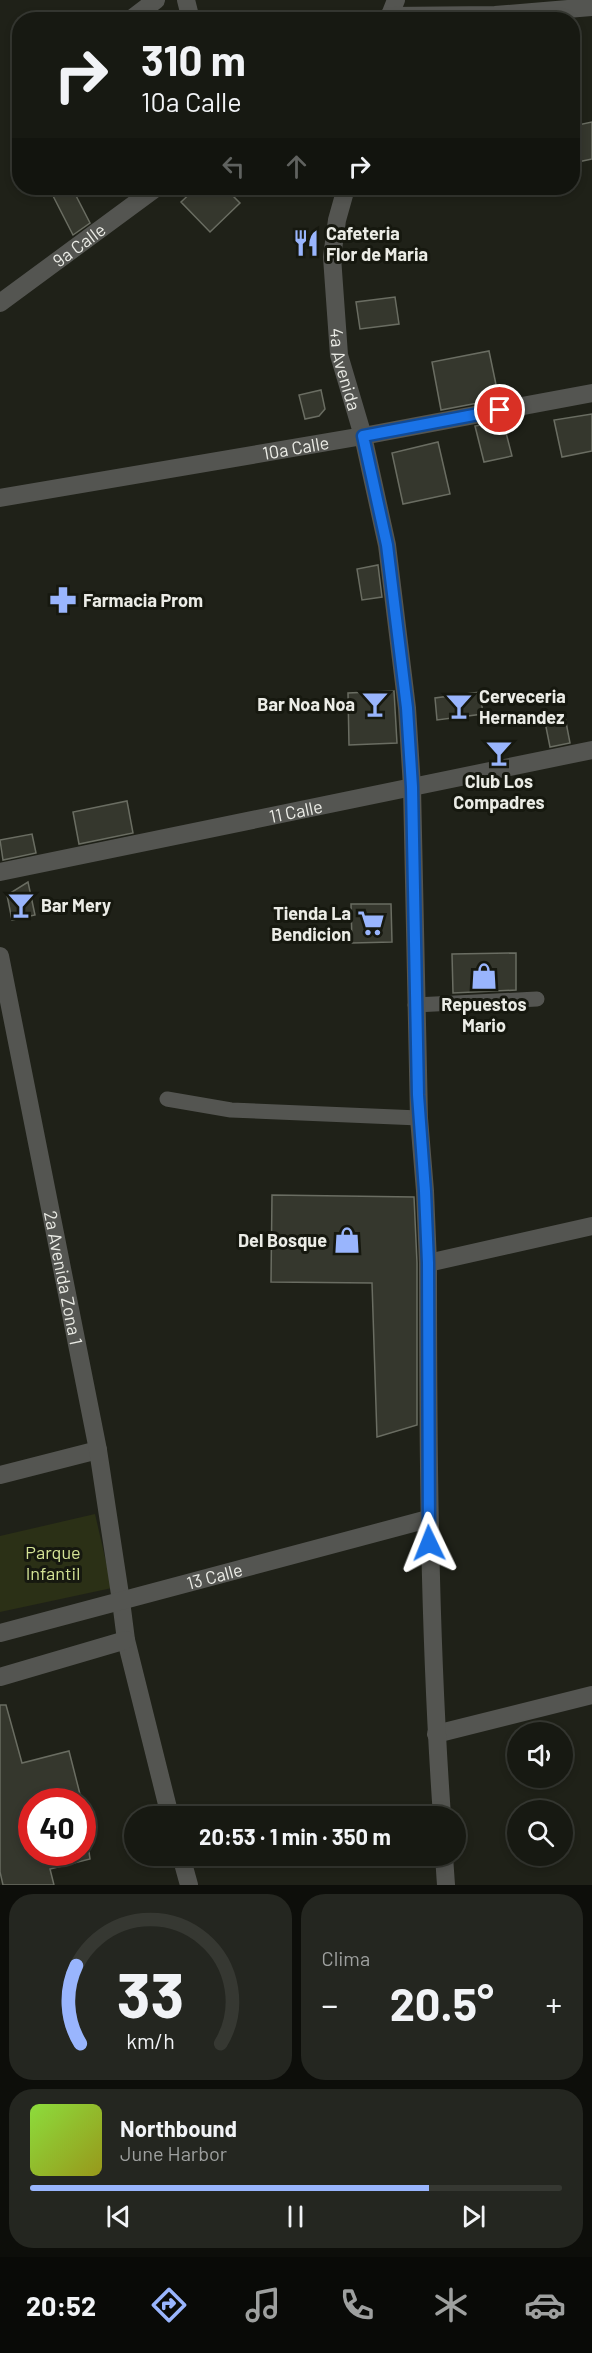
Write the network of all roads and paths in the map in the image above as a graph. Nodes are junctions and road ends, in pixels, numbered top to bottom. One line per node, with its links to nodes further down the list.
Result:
1 (156, 0): 3 (street)
2 (592, 7): 4 (street)
3 (140, 12)
4 (531, 12)
5 (147, 195): 7 (street, 9a Calle)
6 (344, 195): 9 (street, 4a Avenida)
7 (0, 303)
8 (592, 393): 9 (street, 10a Calle)
9 (363, 436): 10 (street, 10a Calle); 12 (street, 4a Avenida)
10 (0, 498)
11 (592, 750): 12 (street, 11 Calle)
12 (412, 787): 13 (street, 11 Calle); 16 (street, 4a Avenida)
13 (0, 872)
14 (0, 956): 21 (street, 2a Avenida Zona 1)
15 (537, 999): 16 (lane)
16 (415, 1005): 18 (street, 4a Avenida)
17 (167, 1099): 18 (lane)
18 (419, 1118): 20 (street, 4a Avenida)
19 (592, 1226): 20 (street)
20 (428, 1263): 23 (street, 4a Avenida)
21 (99, 1450): 22 (street); 24 (street, 2a Avenida Zona 1)
22 (0, 1475)
23 (428, 1519): 24 (street, 13 Calle); 29 (street, 4a Avenida)
24 (121, 1601): 25 (street, 13 Calle); 26 (street, 2a Avenida Zona 1)
25 (0, 1633)
26 (126, 1640): 27 (street); 30 (street, 2a Avenida Zona 1)
27 (0, 1677)
28 (592, 1695): 29 (street)
29 (436, 1734): 31 (street, 4a Avenida)
30 (168, 1806)
31 (441, 1806)
32 (184, 1866): 34 (street)
33 (445, 1866): 35 (street)
34 (189, 1885)
35 (446, 1885)

